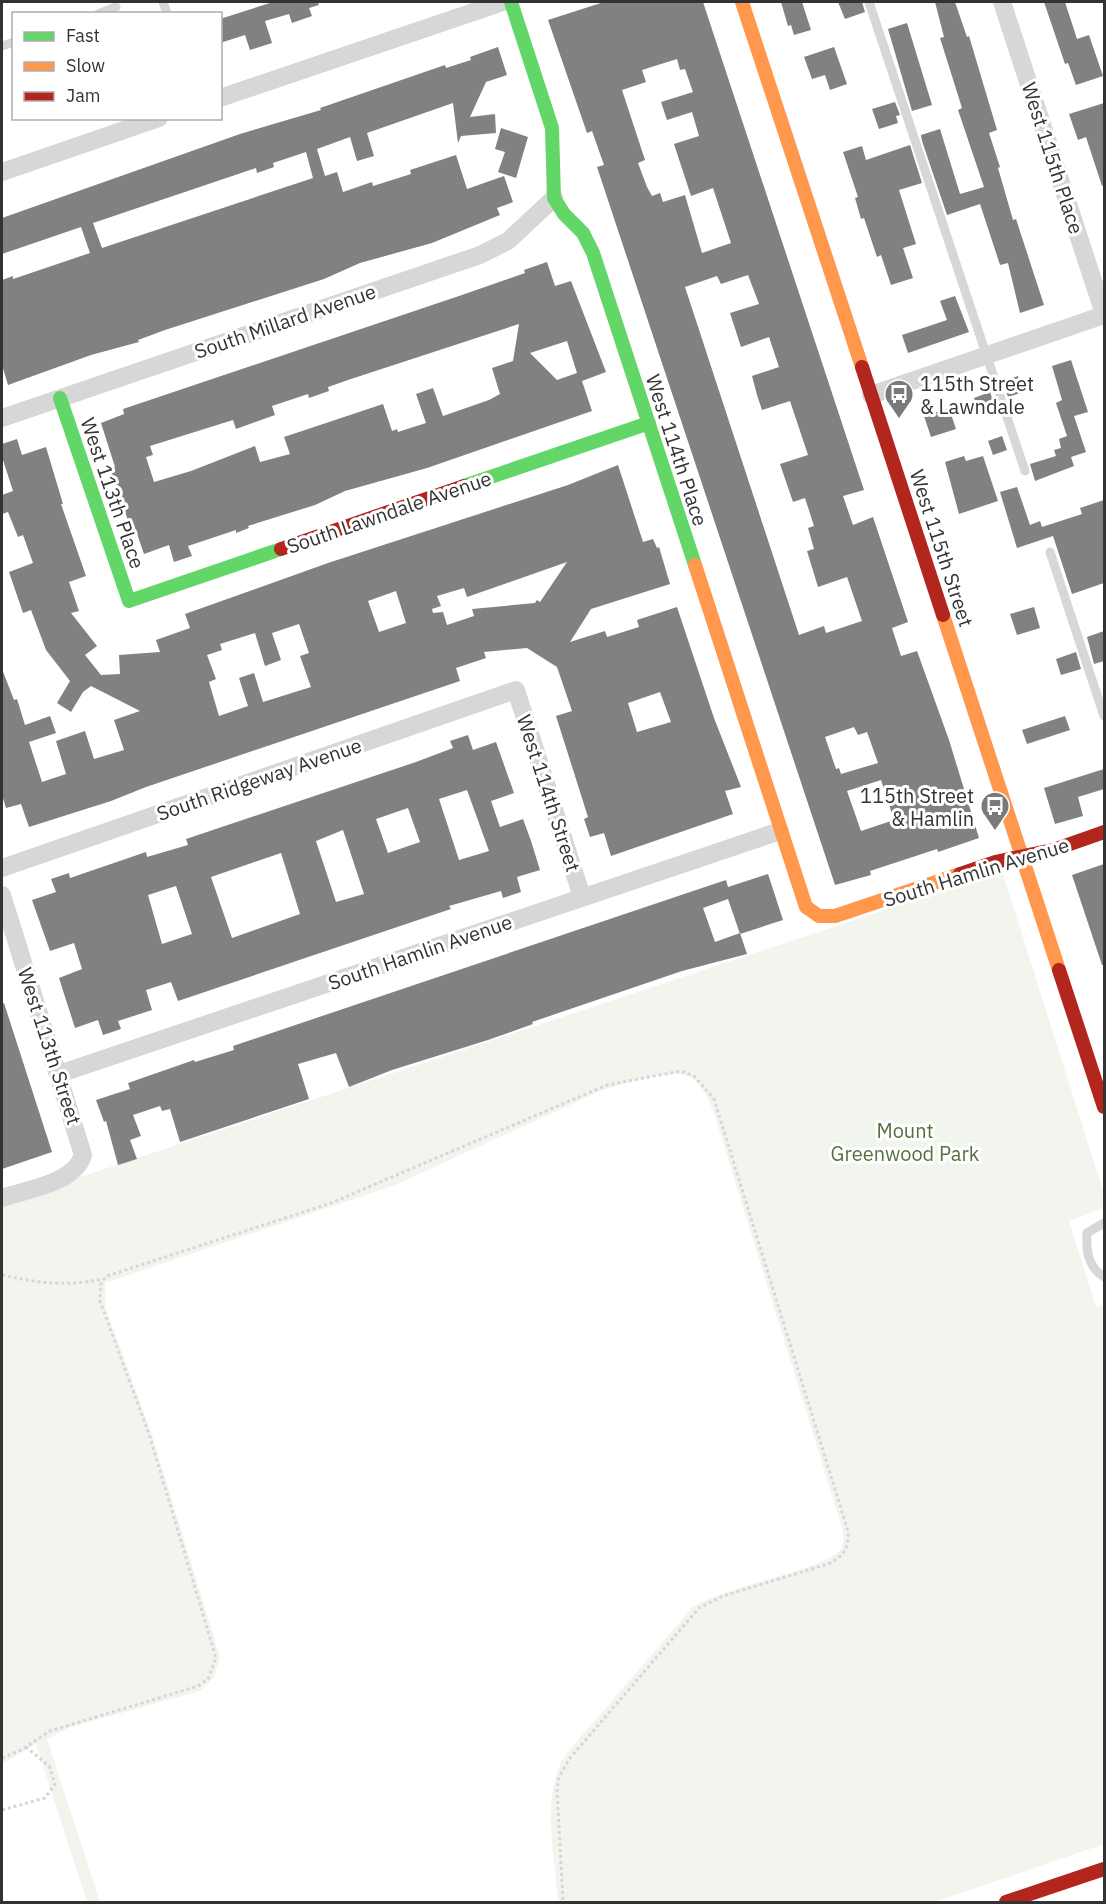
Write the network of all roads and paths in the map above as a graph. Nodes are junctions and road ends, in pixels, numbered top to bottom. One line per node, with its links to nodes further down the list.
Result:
1 (503, 2): 8 (street)
2 (510, 2): 11 (street)
3 (742, 2): 14 (street, West 115th Street)
4 (869, 2): 13 (lane)
5 (1002, 2): 12 (street, West 115th Place)
6 (116, 8): 7 (lane)
7 (104, 12)
8 (222, 97)
9 (153, 120): 10 (street)
10 (2, 172)
11 (554, 198): 15 (street, South Millard Avenue); 17 (street, West 114th Place)
12 (1104, 315): 13 (street)
13 (985, 356): 14 (street); 18 (lane)
14 (871, 395): 25 (street, West 115th Street)
15 (60, 398): 16 (street, South Millard Avenue); 20 (street, West 113th Place)
16 (2, 418)
17 (649, 423): 20 (street, South Lawndale Avenue); 23 (street, West 114th Place)
18 (1025, 471)
19 (1050, 552): 22 (lane)
20 (129, 601)
21 (516, 690): 26 (street, South Ridgeway Avenue); 28 (street, West 114th Street)
22 (1104, 716)
23 (780, 831): 28 (street, South Hamlin Avenue); 29 (street, West 114th Place)
24 (1104, 832): 25 (street, South Hamlin Avenue)
25 (1023, 856): 29 (street, South Hamlin Avenue); 31 (street, West 115th Street)
26 (2, 868)
27 (2, 895): 30 (street, West 113th Street)
28 (582, 897): 30 (street, South Hamlin Avenue)
29 (813, 914)
30 (59, 1074): 32 (street, West 113th Street)
31 (1104, 1107)
32 (2, 1198)
33 (1104, 1223): 35 (lane)
34 (2, 1275): 36 (path)
35 (1104, 1277)
36 (104, 1279): 37 (path); 41 (path)
37 (26, 1747): 38 (path); 39 (path)
38 (2, 1758)
39 (2, 1810)
40 (1104, 1869): 42 (street)
41 (563, 1902)
42 (1006, 1902)

